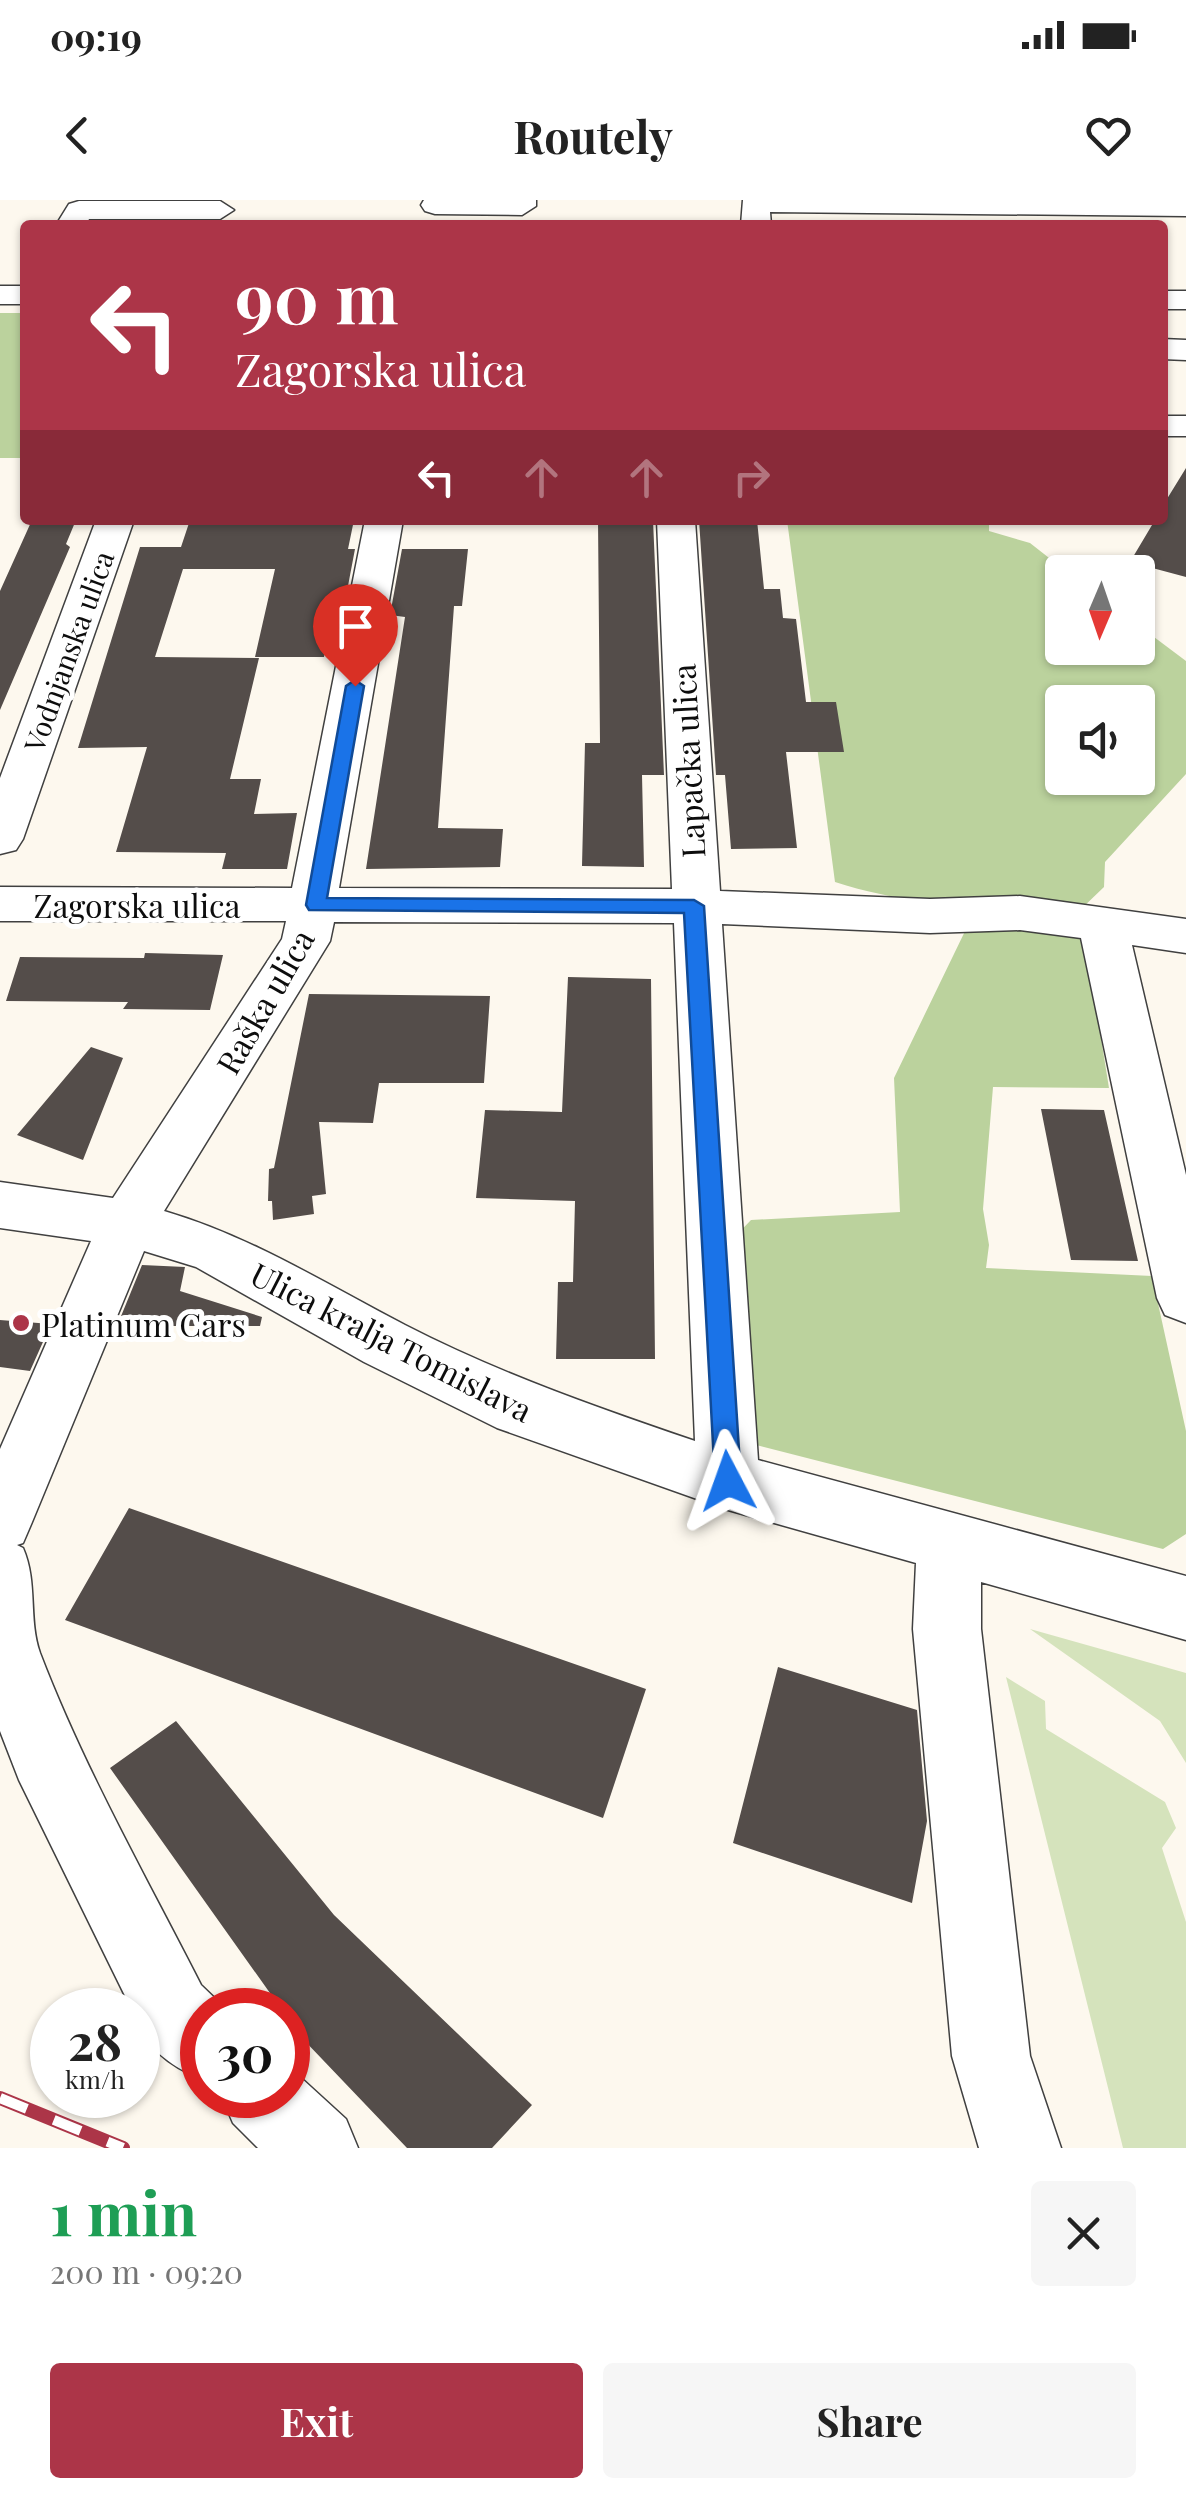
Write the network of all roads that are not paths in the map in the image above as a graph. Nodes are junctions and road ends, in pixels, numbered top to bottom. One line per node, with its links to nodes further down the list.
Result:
1 (522, 200): 3 (street)
2 (1186, 207): 6 (street)
3 (434, 210)
4 (219, 212): 5 (street)
5 (74, 220)
6 (756, 220)
7 (113, 525): 10 (street, Vodnjanska ulica)
8 (383, 525): 12 (street, Raška ulica)
9 (676, 525): 13 (street, Lapačka ulica)
10 (0, 840)
11 (0, 904): 12 (street, Zagorska ulica)
12 (316, 905): 13 (street, Zagorska ulica); 18 (street, Raška ulica)
13 (694, 906): 14 (street, Zagorska ulica); 20 (street, Lapačka ulica)
14 (1102, 927): 15 (street); 16 (street)
15 (1186, 936)
16 (1171, 1174): 19 (street)
17 (0, 1206): 18 (street, Ulica kralja Tomislava)
18 (127, 1223): 20 (street, Ulica kralja Tomislava); 21 (street, Raška ulica)
19 (1186, 1298)
20 (728, 1481): 22 (street, Ulica kralja Tomislava)
21 (0, 1522)
22 (949, 1541): 24 (street, Ulica kralja Tomislava); 28 (street)
23 (0, 1570): 25 (street)
24 (1186, 1608)
25 (180, 2018)
26 (285, 2118): 27 (street)
27 (317, 2148)
28 (1020, 2148)

